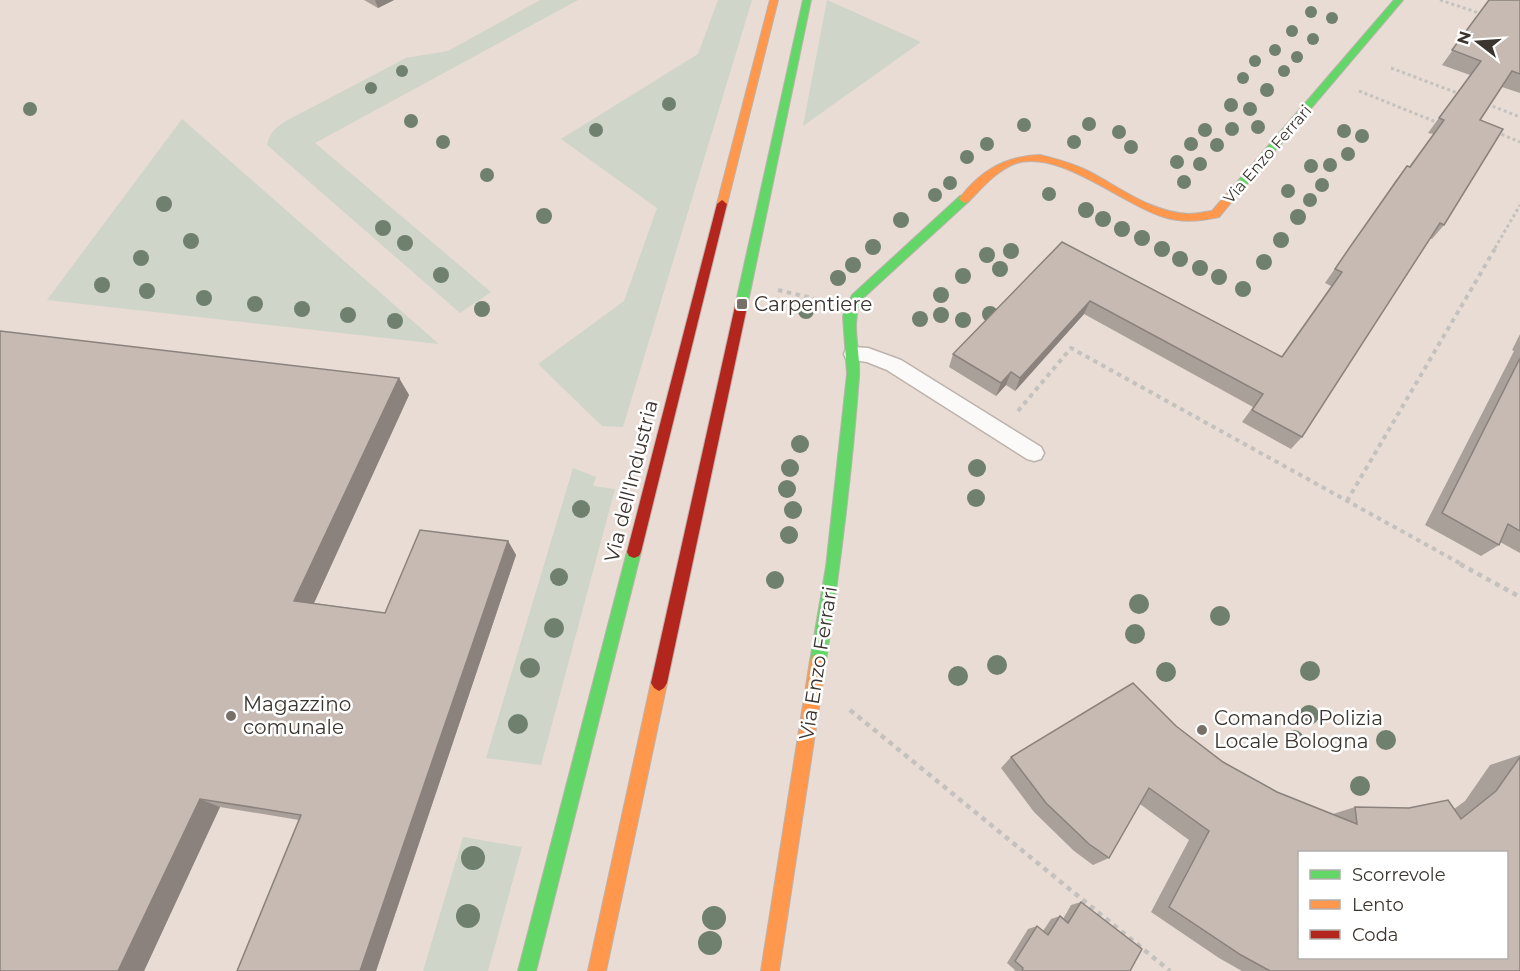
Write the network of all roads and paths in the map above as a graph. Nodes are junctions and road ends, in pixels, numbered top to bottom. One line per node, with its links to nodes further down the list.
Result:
1 (774, 0): 23 (main road, Via dell'Industria)
2 (807, 0): 24 (main road)
3 (1399, 0): 17 (main road, Via Enzo Ferrari)
4 (1440, 0): 5 (path)
5 (1490, 17)
6 (1391, 68): 8 (path)
7 (1356, 90): 11 (path)
8 (1466, 97)
9 (1477, 101): 10 (path)
10 (1520, 117)
11 (1436, 122)
12 (1488, 129): 13 (path)
13 (1520, 142)
14 (1520, 205): 20 (path)
15 (768, 288): 16 (path)
16 (830, 302)
17 (853, 354): 19 (lane); 25 (main road, Via Enzo Ferrari)
18 (1014, 415): 20 (path)
19 (1034, 453)
20 (1347, 501): 21 (path)
21 (1520, 597)
22 (846, 707): 26 (path)
23 (527, 971)
24 (597, 971)
25 (770, 971)
26 (1170, 971)

